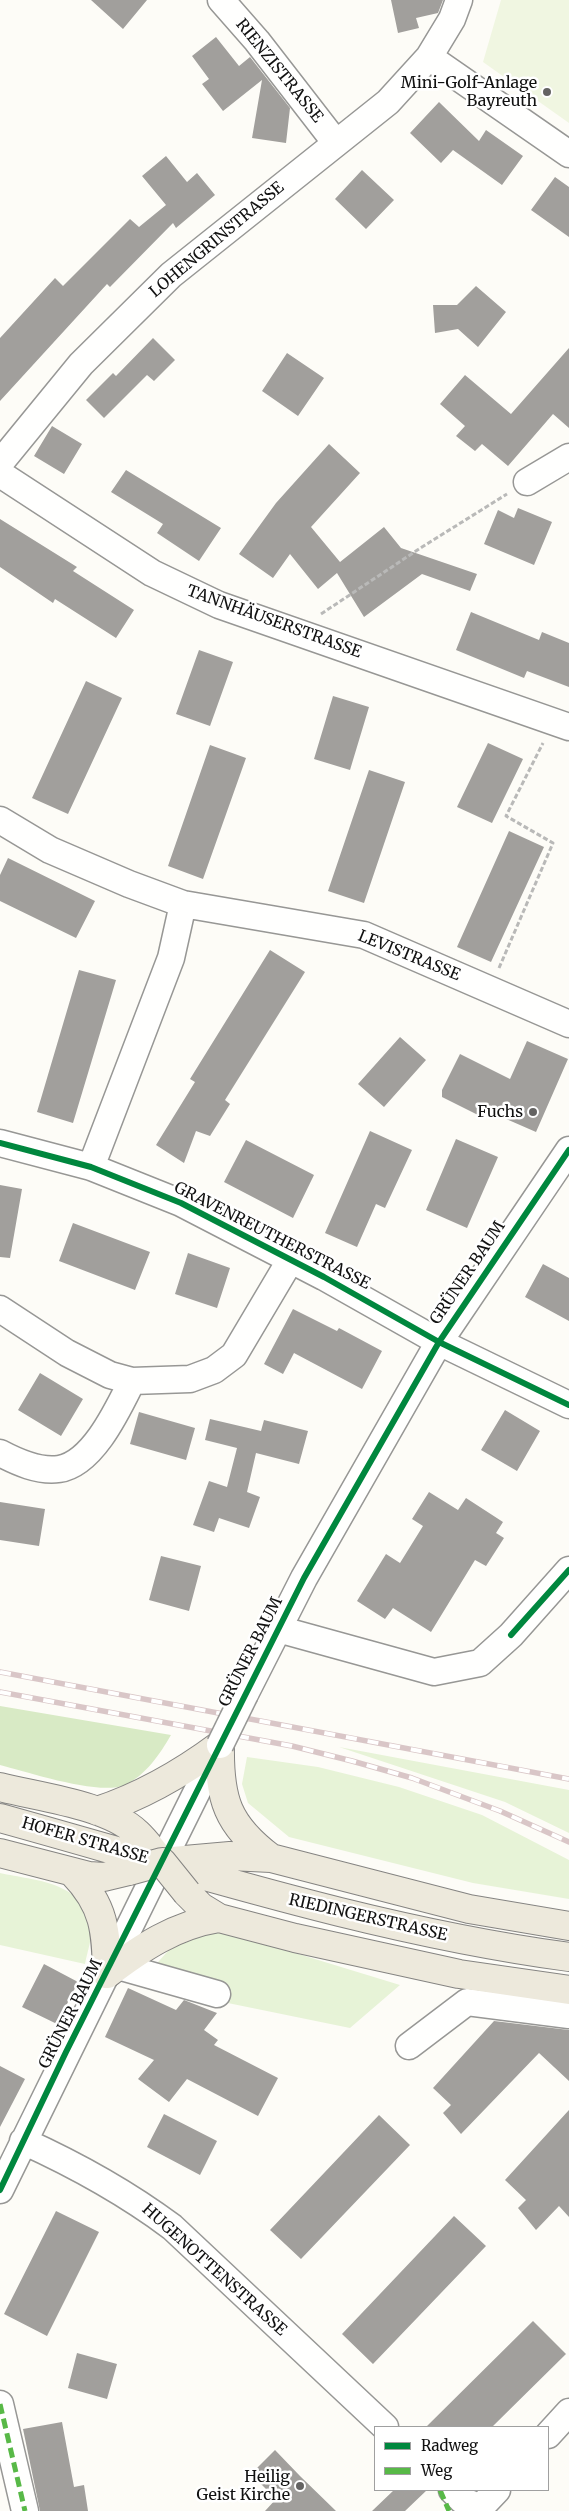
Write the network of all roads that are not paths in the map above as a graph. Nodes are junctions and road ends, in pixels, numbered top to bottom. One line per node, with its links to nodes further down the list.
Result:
1 (221, 0): 4 (street, RIENZISTRASSE)
2 (459, 0): 3 (street, LOHENGRINSTRASSE)
3 (429, 57): 4 (street, LOHENGRINSTRASSE); 5 (street)
4 (336, 143): 7 (street, LOHENGRINSTRASSE)
5 (569, 154)
6 (569, 457): 9 (street)
7 (0, 463)
8 (0, 474): 10 (street, TANNHÄUSERSTRASSE)
9 (527, 482)
10 (561, 725)
11 (0, 820): 12 (street, LEVISTRASSE)
12 (183, 904): 13 (street, LEVISTRASSE); 16 (street)
13 (569, 1024)
14 (0, 1143): 16 (street, GRAVENREUTHERSTRASSE)
15 (569, 1150): 19 (street, GRÜNER BAUM)
16 (91, 1167): 17 (street, GRAVENREUTHERSTRASSE)
17 (291, 1259): 19 (street, GRAVENREUTHERSTRASSE); 20 (street)
18 (0, 1309): 20 (street)
19 (439, 1342): 21 (street, GRAVENREUTHERSTRASSE); 24 (street, GRÜNER BAUM)
20 (132, 1382): 22 (street)
21 (569, 1405)
22 (0, 1453)
23 (569, 1570): 24 (street)
24 (278, 1629): 25 (street, GRÜNER BAUM, bridge)
25 (220, 1745): 27 (main road); 30 (main road); 31 (street, GRÜNER BAUM)
26 (0, 1787): 27 (main road)
27 (97, 1811): 31 (main road)
28 (0, 1818): 31 (main road, HOFER STRASSE)
29 (0, 1853): 32 (main road)
30 (271, 1858): 31 (main road); 34 (main road)
31 (157, 1865): 32 (main road); 33 (main road, bridge); 35 (main road, RIEDINGERSTRASSE); 36 (street, GRÜNER BAUM)
32 (73, 1874): 36 (main road)
33 (219, 1918): 36 (main road); 37 (main road)
34 (569, 1926)
35 (569, 1957)
36 (112, 1970): 38 (street); 41 (street, GRÜNER BAUM)
37 (569, 1990)
38 (217, 1994)
39 (569, 2015): 40 (street)
40 (409, 2046)
41 (23, 2141): 42 (street, GRÜNER BAUM); 45 (street, HUGENOTTENSTRASSE)
42 (0, 2190)
43 (0, 2404): 49 (street)
44 (569, 2412): 46 (street)
45 (385, 2426)
46 (549, 2434)
47 (453, 2491): 48 (street)
48 (488, 2503)
49 (25, 2511)

